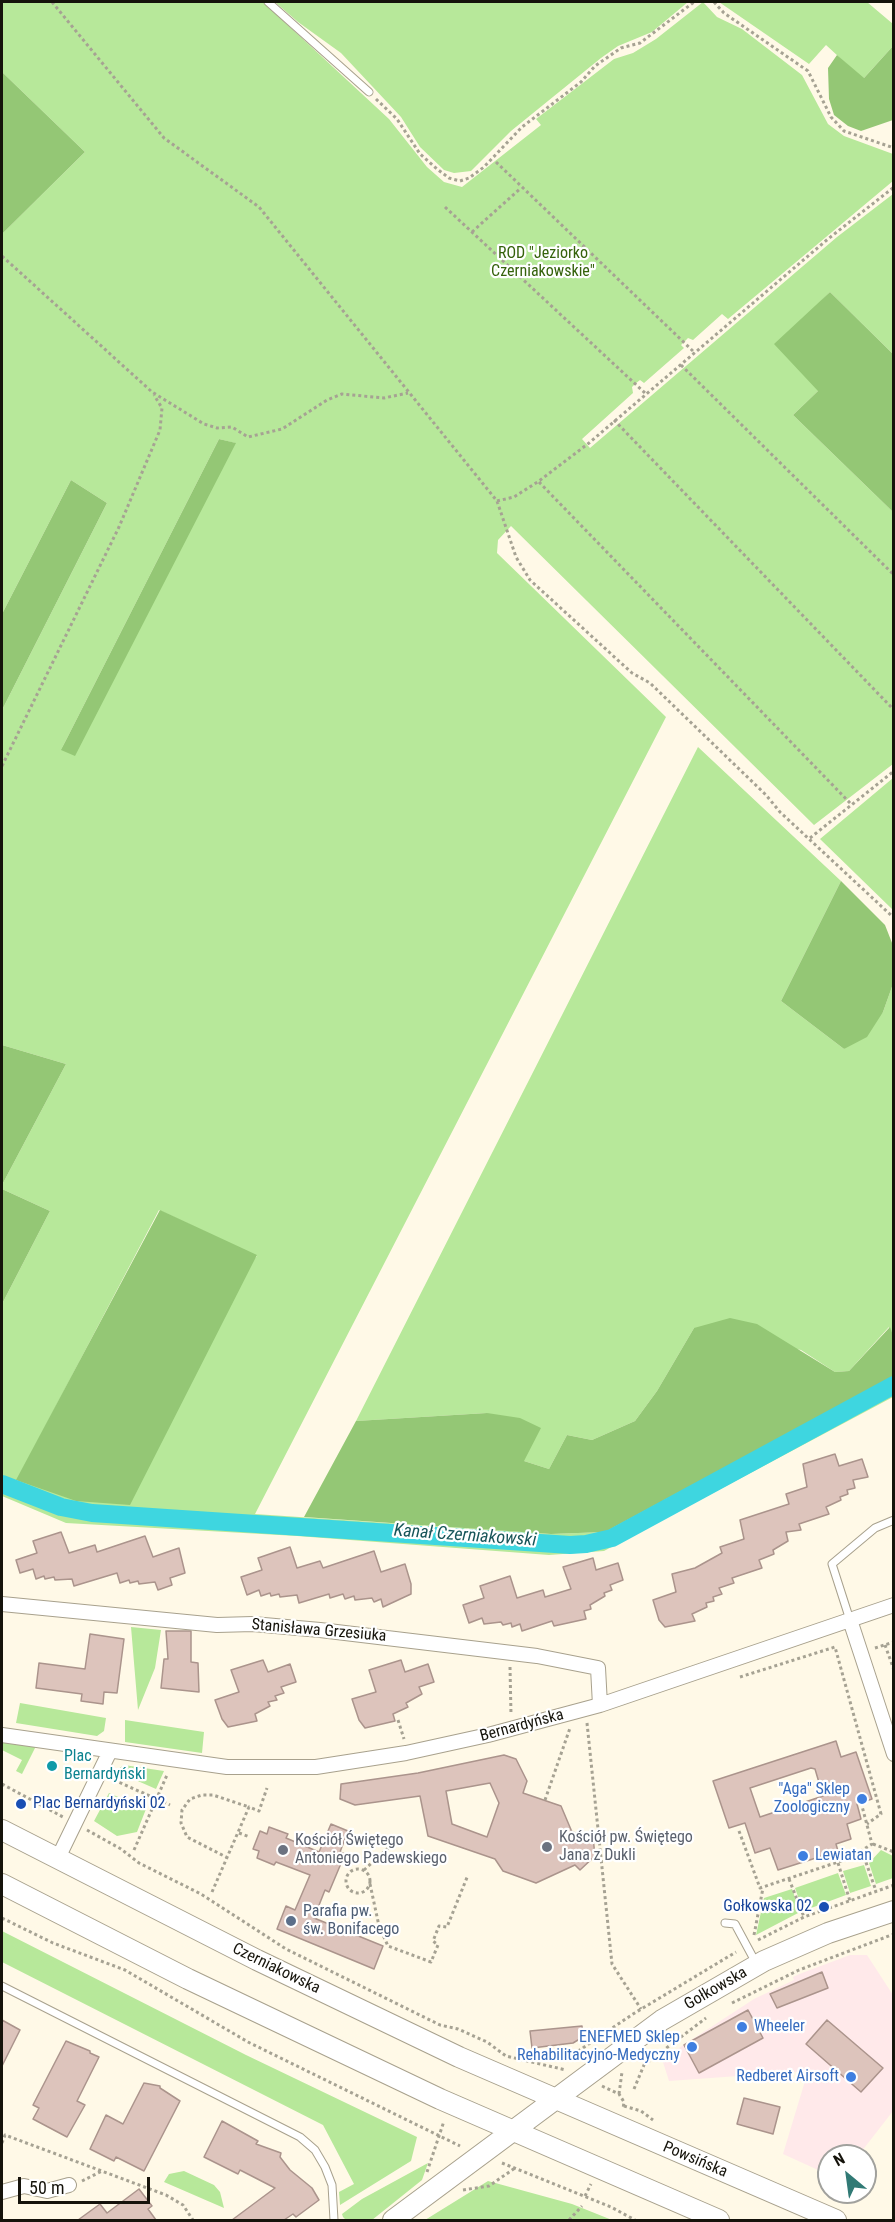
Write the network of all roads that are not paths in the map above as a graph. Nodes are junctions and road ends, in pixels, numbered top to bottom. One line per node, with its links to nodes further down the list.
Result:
1 (268, 2): 2 (lane)
2 (369, 92)
3 (894, 1520): 6 (lane)
4 (2, 1604): 7 (street, Stanisława Grzesiuka)
5 (894, 1605): 6 (street, Bernardyńska)
6 (850, 1620): 7 (street, Bernardyńska); 10 (street)
7 (600, 1705): 9 (street, Bernardyńska)
8 (2, 1735): 9 (street)
9 (110, 1751): 12 (street)
10 (894, 1754)
11 (2, 1830): 12 (main road, Czerniakowska)
12 (58, 1858): 18 (main road, Czerniakowska)
13 (2, 1884): 19 (main road)
14 (894, 1911): 16 (main road, Gołkowska)
15 (725, 1923): 16 (lane)
16 (757, 1965): 18 (main road, Gołkowska)
17 (2, 1986): 22 (lane)
18 (555, 2098): 19 (main road, Gołkowska); 25 (main road, Powsińska)
19 (512, 2131): 23 (main road, Gołkowska); 24 (main road)
20 (69, 2185): 21 (street)
21 (2, 2192)
22 (334, 2220)
23 (393, 2220)
24 (719, 2220)
25 (836, 2220)

